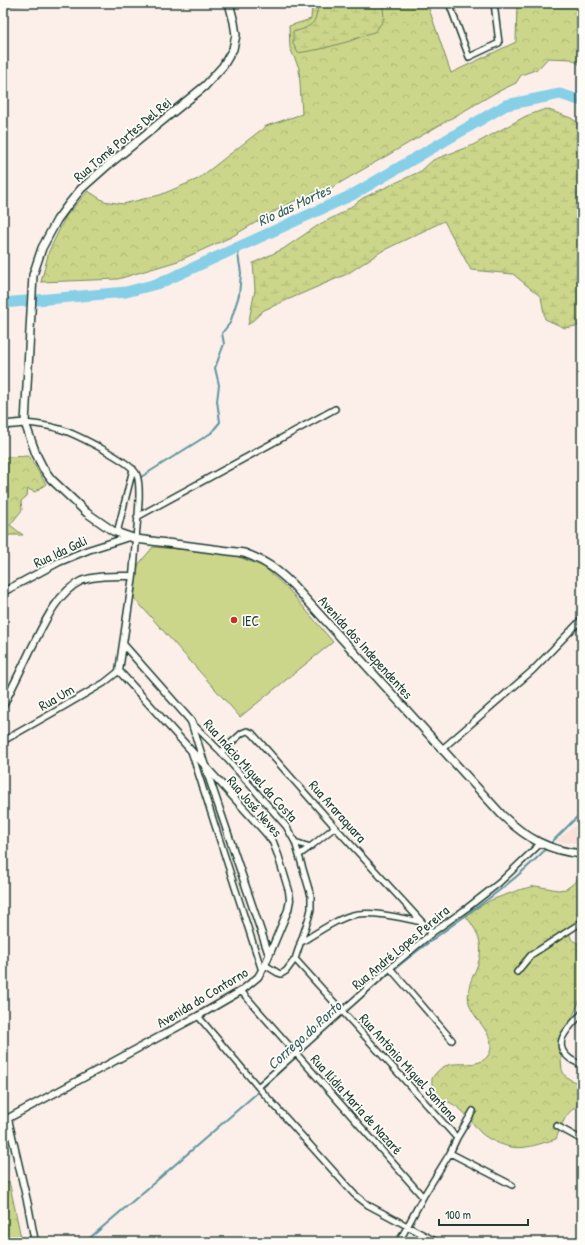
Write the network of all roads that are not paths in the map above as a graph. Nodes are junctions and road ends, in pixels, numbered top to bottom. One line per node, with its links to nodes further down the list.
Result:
1 (229, 3): 5 (main road, Rua Tomé Portes Del Rei)
2 (450, 3): 3 (street)
3 (494, 3)
4 (335, 409): 8 (street)
5 (25, 423): 6 (main road); 7 (street); 9 (main road, Avenida dos Independentes)
6 (3, 425)
7 (133, 469): 8 (street); 9 (street)
8 (137, 517): 10 (street)
9 (117, 533): 10 (main road, Avenida dos Independentes)
10 (132, 538): 11 (street); 12 (street, Rua Ida Gali); 20 (main road, Avenida dos Independentes)
11 (133, 576): 14 (street); 16 (street)
12 (3, 592)
13 (582, 619): 20 (street)
14 (123, 644): 15 (street); 17 (street)
15 (119, 671): 18 (street, Rua Um); 19 (street)
16 (3, 706)
17 (191, 721): 21 (street, Rua Inácio Miguel da Costa); 22 (street)
18 (3, 741)
19 (190, 750): 22 (street); 35 (street)
20 (441, 750): 25 (main road, Avenida dos Independentes)
21 (221, 752): 23 (street, Rua Araraquara); 24 (street, Rua Inácio Miguel da Costa)
22 (205, 766): 33 (street); 33 (street, Rua José Neves)
23 (335, 827): 26 (street); 29 (street, Rua Araraquara)
24 (296, 842): 26 (street); 28 (street, Rua Inácio Miguel da Costa)
25 (541, 843): 27 (main road, Avenida dos Independentes); 31 (street, Rua André Lopes Pereira)
26 (310, 847): 28 (street)
27 (582, 854)
28 (299, 855): 32 (street, Rua Inácio Miguel da Costa)
29 (422, 922): 31 (street, Rua Araraquara); 32 (street)
30 (582, 922): 37 (street)
31 (432, 933): 36 (street, Rua André Lopes Pereira)
32 (300, 943): 34 (street, Rua Inácio Miguel da Costa)
33 (269, 955): 35 (street, Avenida do Contorno)
34 (295, 959): 35 (street, Rua Inácio Miguel da Costa); 39 (street, Rua Antônio Miguel Santana)
35 (264, 968): 38 (street, Avenida do Contorno)
36 (392, 970): 39 (street, Rua André Lopes Pereira); 42 (street)
37 (517, 972)
38 (241, 991): 41 (street, Avenida do Contorno); 43 (street, Rua Ilídia Maria de Nazaré)
39 (344, 1013): 43 (street, Rua André Lopes Pereira); 49 (street, Rua Antônio Miguel Santana)
40 (582, 1013): 44 (street)
41 (198, 1016): 45 (street); 47 (street, Avenida do Contorno)
42 (452, 1040)
43 (295, 1053): 45 (street, Rua André Lopes Pereira); 53 (street, Rua Ilídia Maria de Nazaré)
44 (582, 1065)
45 (260, 1089): 54 (street)
46 (473, 1111): 49 (street)
47 (5, 1120): 55 (street)
48 (557, 1126): 50 (street)
49 (457, 1138): 51 (street)
50 (582, 1140)
51 (450, 1153): 52 (street); 53 (street)
52 (512, 1185)
53 (423, 1197): 54 (street)
54 (408, 1226): 56 (street); 57 (street)
55 (35, 1242)
56 (399, 1242)
57 (437, 1242)

